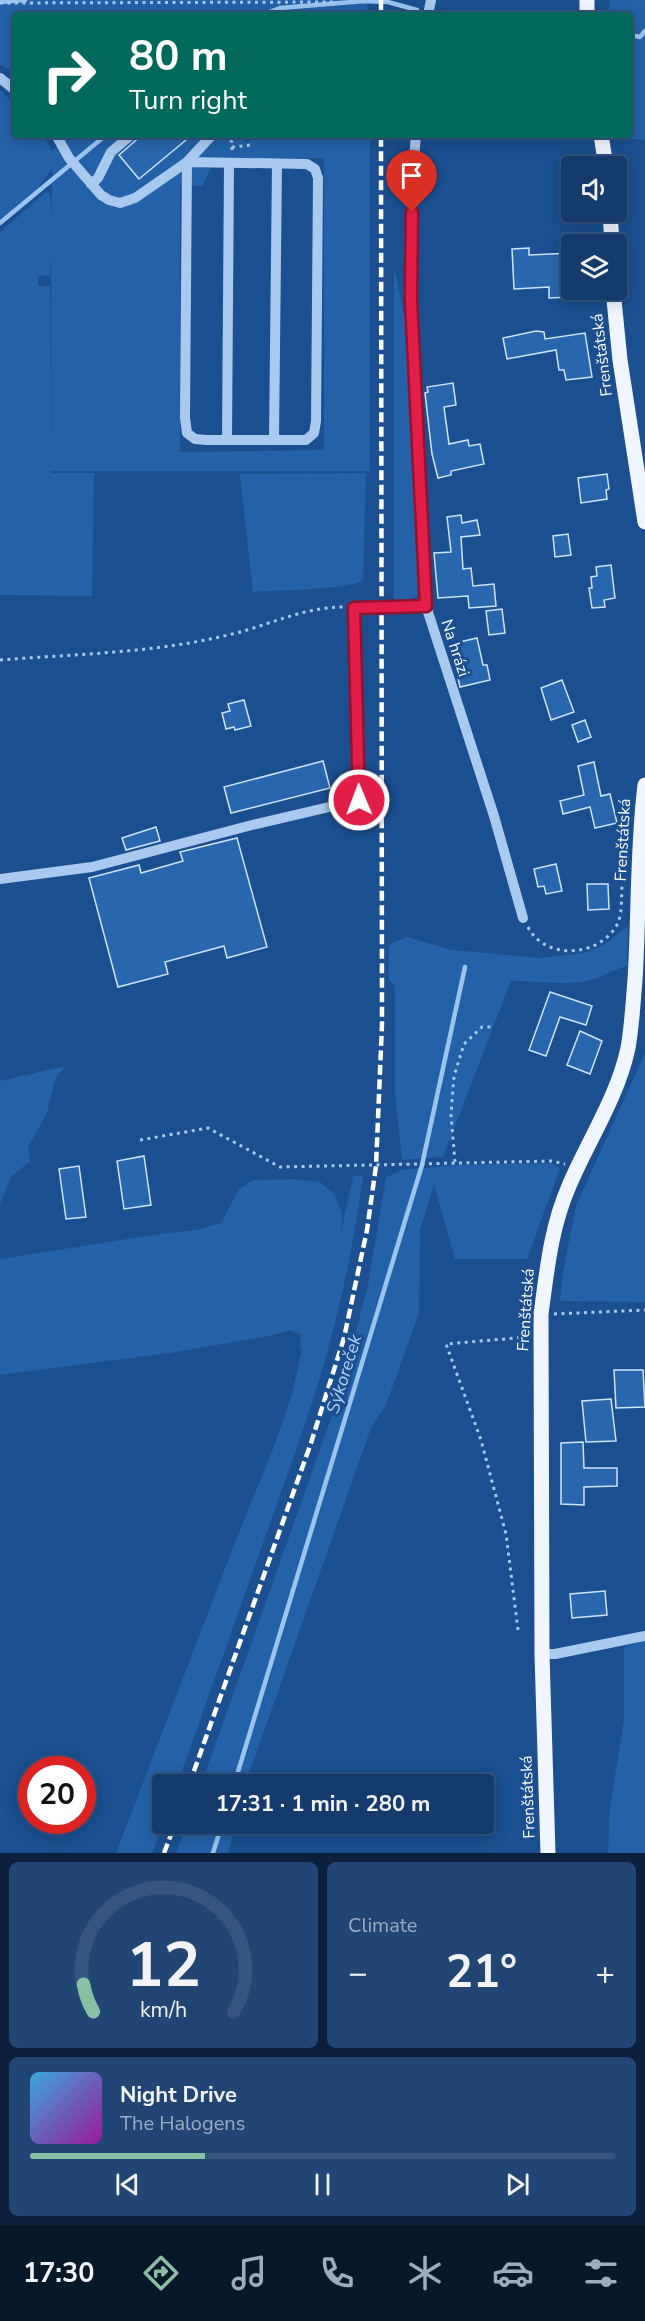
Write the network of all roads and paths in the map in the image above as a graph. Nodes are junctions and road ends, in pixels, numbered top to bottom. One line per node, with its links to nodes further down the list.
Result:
1 (333, 2): 2 (path)
2 (0, 3)
3 (0, 78): 4 (street)
4 (12, 88)
5 (58, 138): 17 (street)
6 (127, 138): 17 (street)
7 (209, 138): 15 (street)
8 (228, 138): 12 (path)
9 (416, 138): 22 (street, Na hrázi)
10 (601, 138): 13 (main road)
11 (251, 146): 12 (path)
12 (232, 147): 14 (path)
13 (604, 156)
14 (230, 161): 15 (street); 16 (street); 19 (street)
15 (187, 162): 17 (street); 19 (street)
16 (277, 164): 20 (street); 20 (street)
17 (91, 183)
18 (614, 300): 21 (main road, Frenštátská)
19 (227, 440): 20 (street)
20 (274, 440)
21 (645, 522)
22 (426, 606): 23 (street); 28 (street, Na hrázi)
23 (354, 608): 24 (path); 27 (street)
24 (0, 660)
25 (645, 785): 32 (main road, Frenštátská)
26 (623, 878): 28 (path)
27 (0, 879)
28 (523, 918)
29 (493, 1028): 31 (path)
30 (140, 1140): 31 (path)
31 (455, 1162): 32 (path)
32 (577, 1170): 34 (main road, Frenštátská)
33 (645, 1310): 34 (path)
34 (541, 1314): 35 (main road, Frenštátská)
35 (540, 1336): 36 (path); 38 (main road, Frenštátská)
36 (518, 1630)
37 (645, 1636): 38 (street)
38 (542, 1654): 39 (main road, Frenštátská)
39 (548, 1853)

